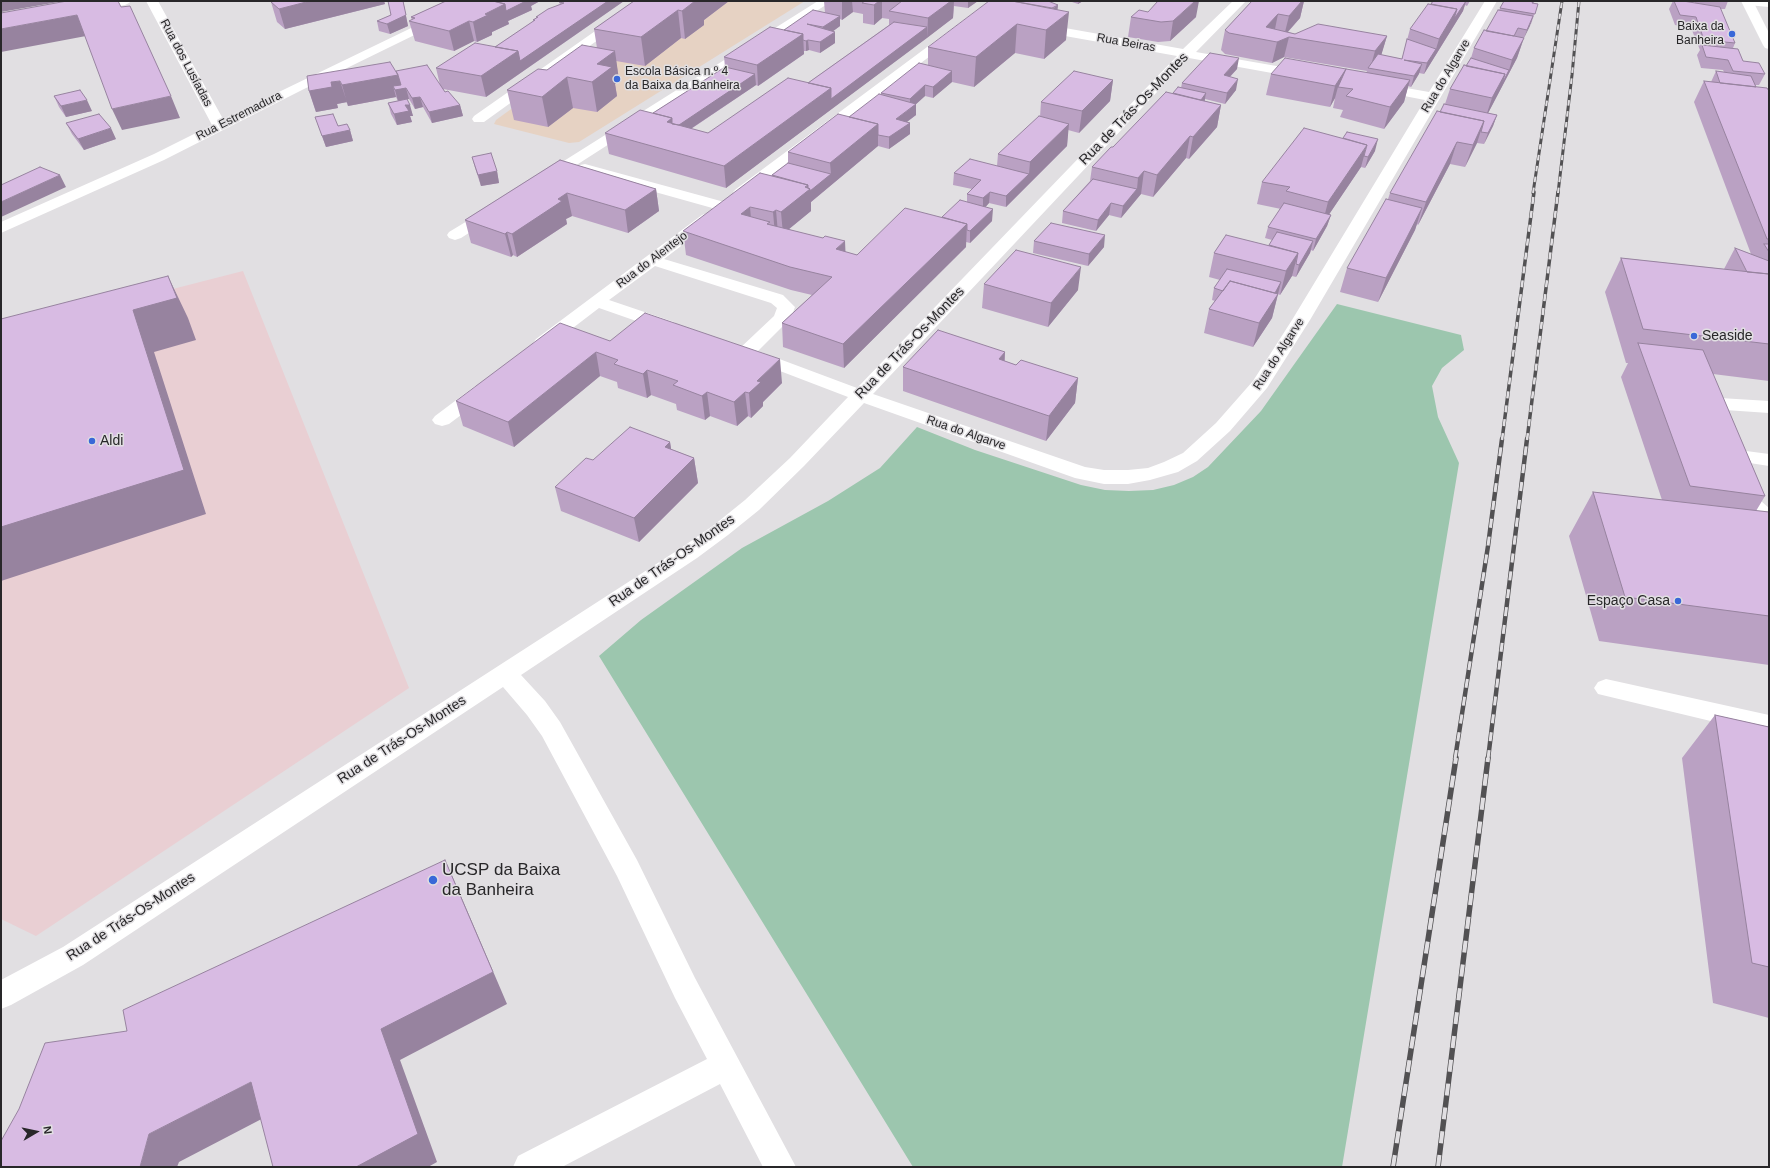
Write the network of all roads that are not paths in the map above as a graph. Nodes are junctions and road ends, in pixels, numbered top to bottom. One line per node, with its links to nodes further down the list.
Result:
1 (125, 1): 11 (street)
2 (152, 1): 22 (street, Rua dos Lusíadas)
3 (476, 1): 22 (street, Rua Estremadura)
4 (646, 1): 21 (street)
5 (826, 1): 23 (street)
6 (997, 1): 13 (street, Rua do Alentejo)
7 (1240, 1): 17 (street, Rua de Trás-Os-Montes)
8 (1491, 1): 20 (street, Rua do Algarve)
9 (1747, 1): 10 (street); 16 (street)
10 (1769, 3)
11 (78, 9)
12 (960, 14): 13 (street)
13 (976, 16): 14 (street); 26 (street, Rua do Alentejo)
14 (992, 19)
15 (1023, 25): 17 (street, Rua Beiras)
16 (1769, 45)
17 (1186, 54): 18 (street, Rua Beiras); 34 (street, Rua de Trás-Os-Montes)
18 (1317, 77)
19 (1363, 85): 20 (street)
20 (1433, 97): 34 (street, Rua do Algarve)
21 (479, 119)
22 (220, 126): 27 (street, Rua Estremadura)
23 (569, 164): 24 (street); 26 (street)
24 (536, 185)
25 (502, 206): 28 (street)
26 (723, 206): 29 (street, Rua do Alentejo)
27 (1, 228)
28 (455, 235)
29 (652, 260): 30 (street, Rua do Alentejo); 34 (street, Rua do Algarve)
30 (597, 302): 31 (street); 32 (street, Rua do Alentejo)
31 (686, 332)
32 (529, 354)
33 (498, 377): 36 (street)
34 (860, 395): 40 (street, Rua de Trás-Os-Montes)
35 (1769, 407): 37 (street)
36 (442, 420)
37 (1731, 455): 38 (street); 39 (street)
38 (1769, 460)
39 (1769, 517)
40 (505, 673): 43 (street, Rua de Trás-Os-Montes); 44 (street)
41 (1606, 688): 42 (street)
42 (1769, 725)
43 (1, 995)
44 (726, 1065): 45 (street); 46 (street)
45 (529, 1167)
46 (780, 1167)

